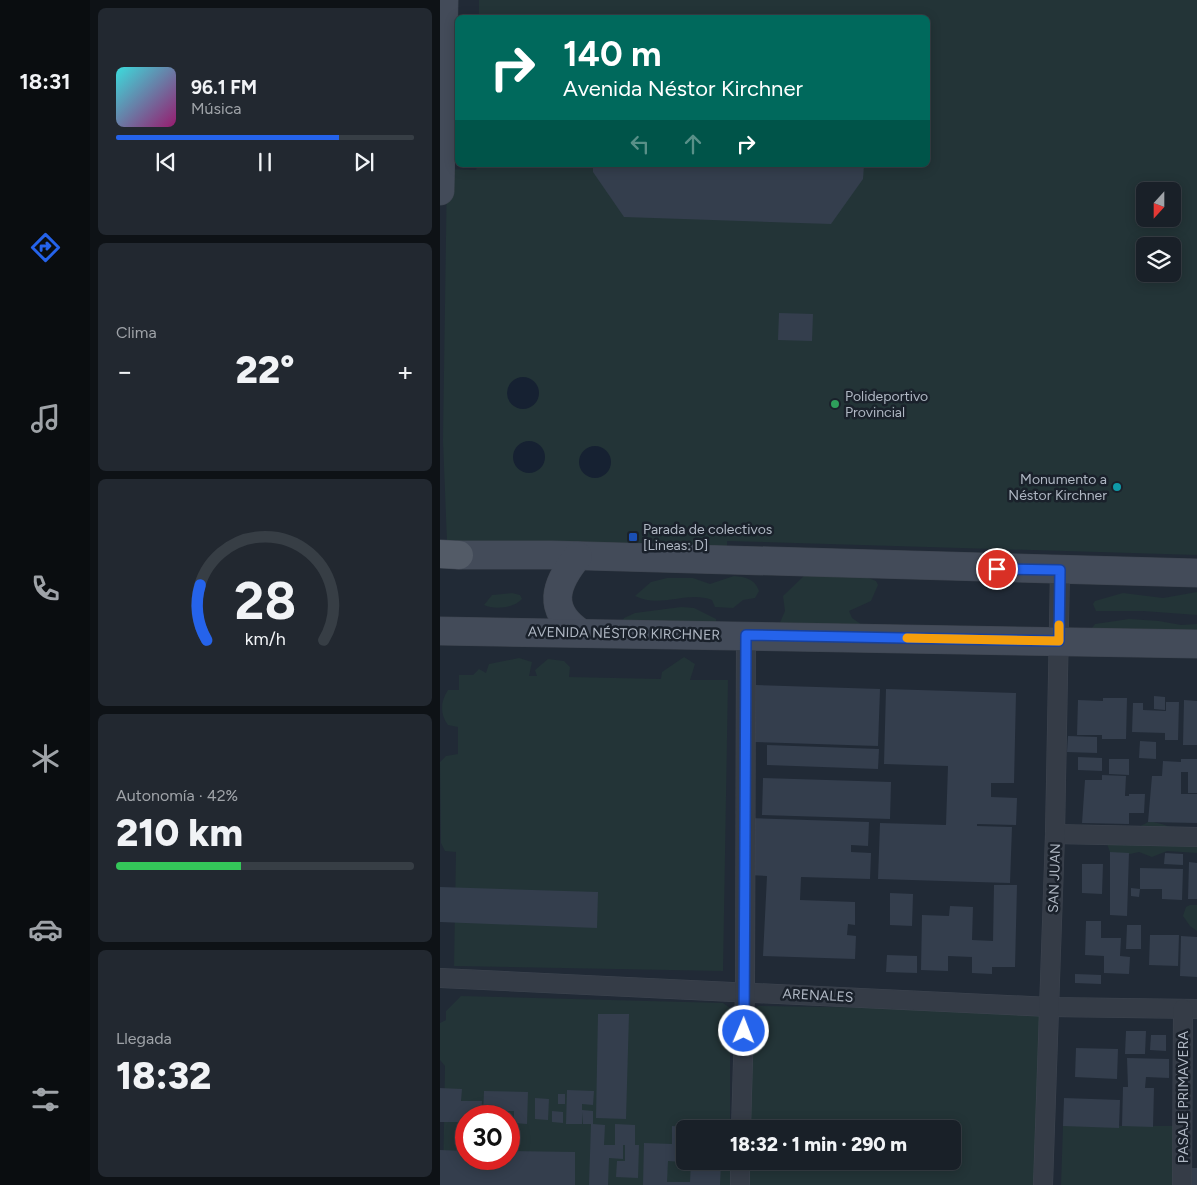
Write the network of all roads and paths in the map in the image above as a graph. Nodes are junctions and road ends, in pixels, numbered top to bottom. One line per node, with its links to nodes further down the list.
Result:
1 (444, 0): 2 (main road)
2 (440, 191)
3 (450, 555): 4 (main road)
4 (578, 556): 5 (main road); 8 (main road)
5 (1060, 570): 6 (main road); 10 (street, SAN JUAN)
6 (1197, 573)
7 (440, 631): 8 (main road, AVENIDA NÉSTOR KIRCHNER)
8 (581, 633): 9 (main road, AVENIDA NÉSTOR KIRCHNER)
9 (746, 635): 10 (main road, AVENIDA NÉSTOR KIRCHNER); 15 (street)
10 (1059, 641): 11 (main road, AVENIDA NÉSTOR KIRCHNER); 12 (street, SAN JUAN)
11 (1197, 644)
12 (1055, 834): 13 (street); 16 (street, SAN JUAN)
13 (1197, 836)
14 (440, 978): 15 (street, ARENALES)
15 (745, 992): 16 (street, ARENALES); 18 (street)
16 (1050, 1007): 17 (street, ARENALES); 21 (street, SAN JUAN)
17 (1190, 1009): 22 (street, PASAJE PRIMAVERA)
18 (741, 1120)
19 (740, 1170): 20 (street)
20 (740, 1185)
21 (1043, 1185)
22 (1182, 1185)

